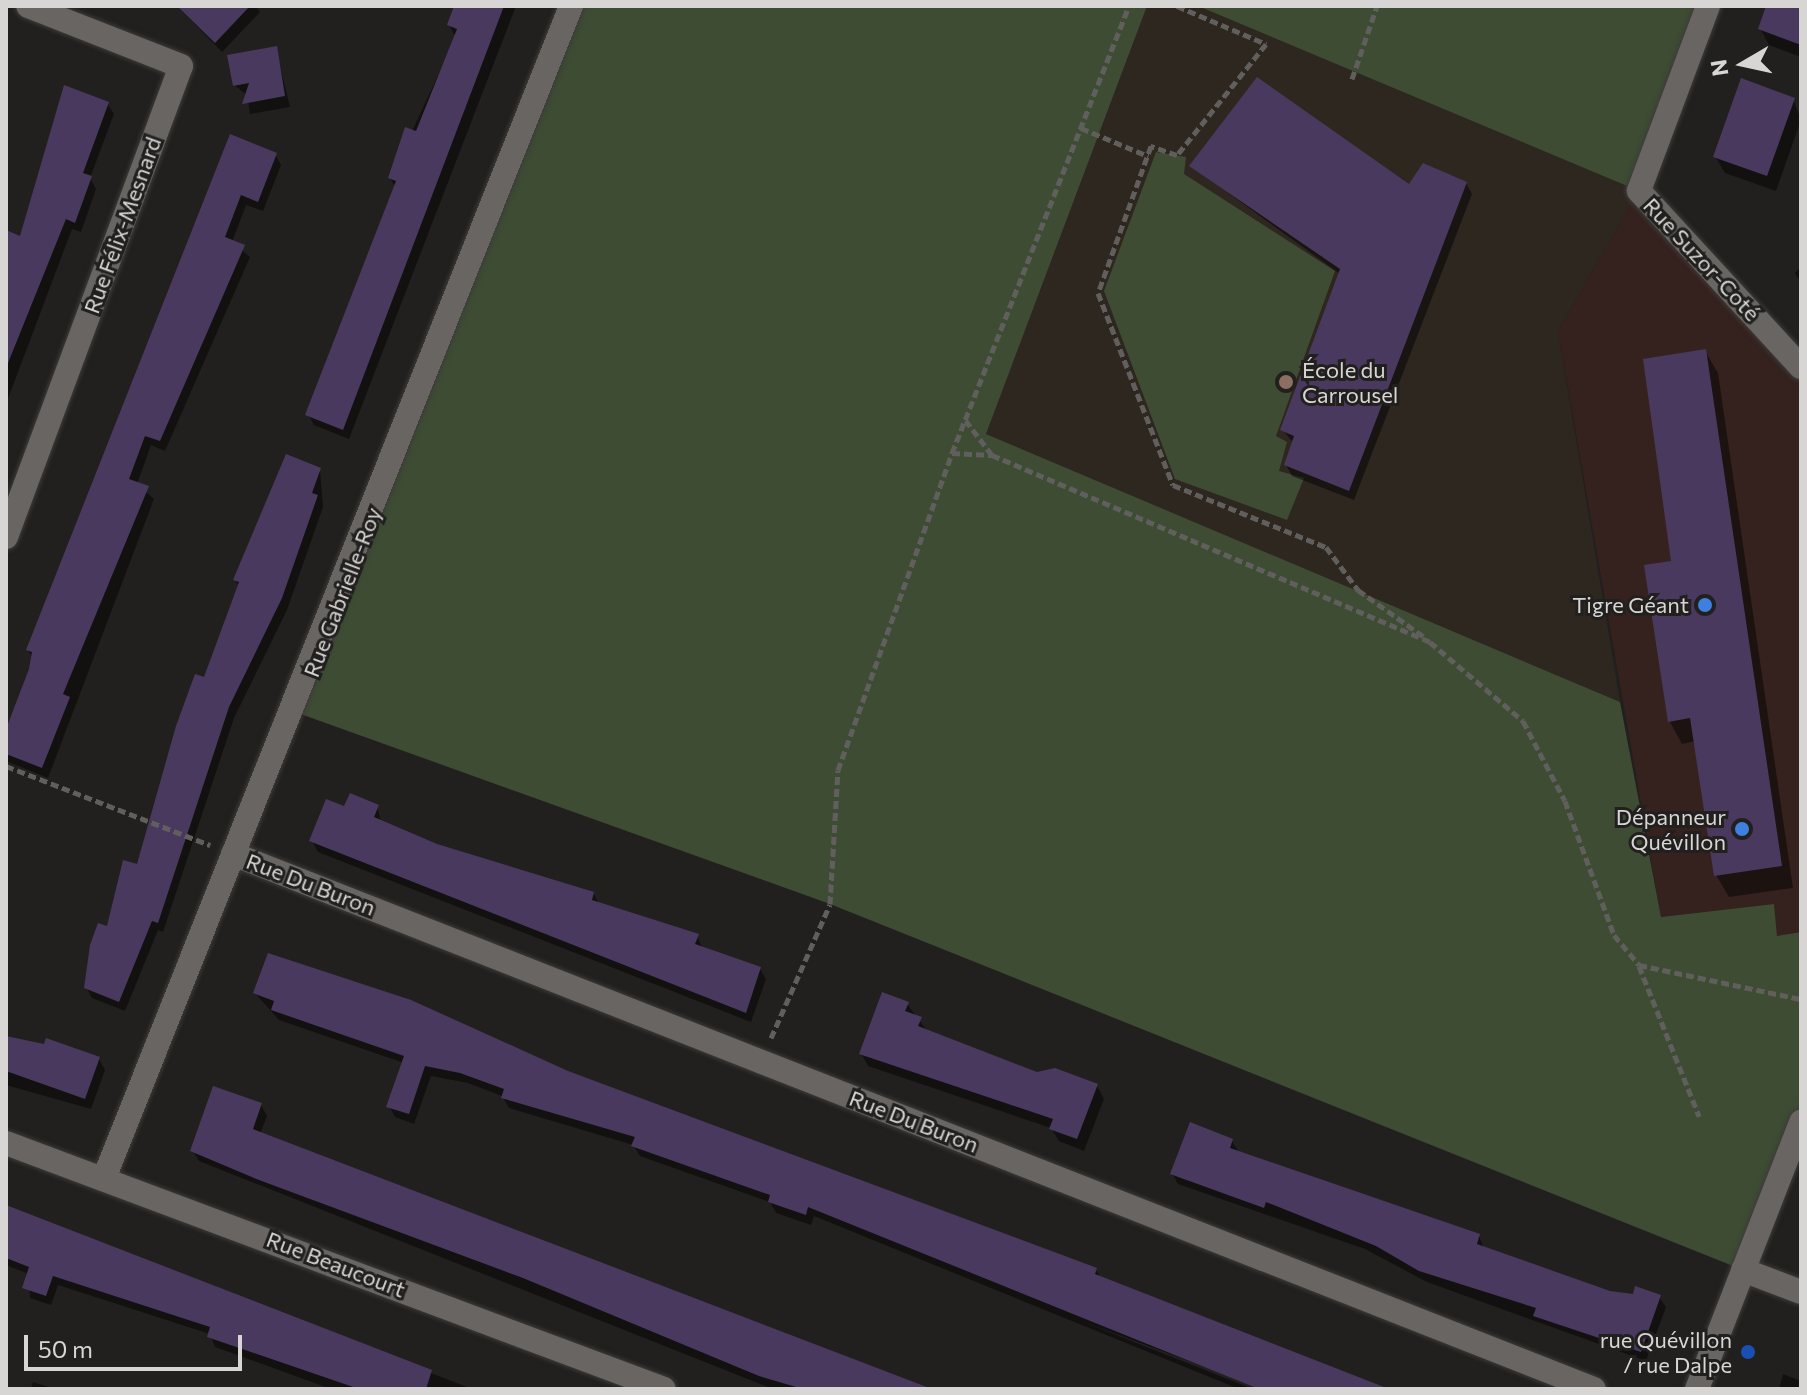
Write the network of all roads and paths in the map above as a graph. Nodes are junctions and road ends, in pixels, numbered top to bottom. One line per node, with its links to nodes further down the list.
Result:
1 (28, 6): 14 (street, Rue Félix-Mesnard)
2 (571, 6): 17 (street, Rue Gabrielle-Roy)
3 (1129, 6): 8 (path)
4 (1177, 6): 9 (path)
5 (1377, 6): 7 (path)
6 (1708, 6): 10 (street, Rue Suzor-Coté)
7 (1352, 79)
8 (1081, 128): 9 (path); 11 (path)
9 (1148, 156): 15 (path)
10 (1801, 367)
11 (965, 420): 12 (path); 13 (path)
12 (952, 453): 13 (path); 20 (path)
13 (992, 455): 15 (path)
14 (6, 537)
15 (1430, 642): 18 (path)
16 (6, 766): 17 (path)
17 (233, 854): 20 (street, Rue Du Buron); 24 (street, Rue Gabrielle-Roy)
18 (1639, 965): 19 (path); 21 (path)
19 (1801, 999)
20 (761, 1061): 28 (street, Rue Du Buron)
21 (1699, 1116)
22 (1801, 1122): 25 (street)
23 (6, 1143): 24 (street, Rue Beaucourt)
24 (105, 1176): 27 (street, Rue Beaucourt)
25 (1743, 1270): 26 (street); 29 (street)
26 (1801, 1292)
27 (664, 1389)
28 (1594, 1389)
29 (1697, 1389)

